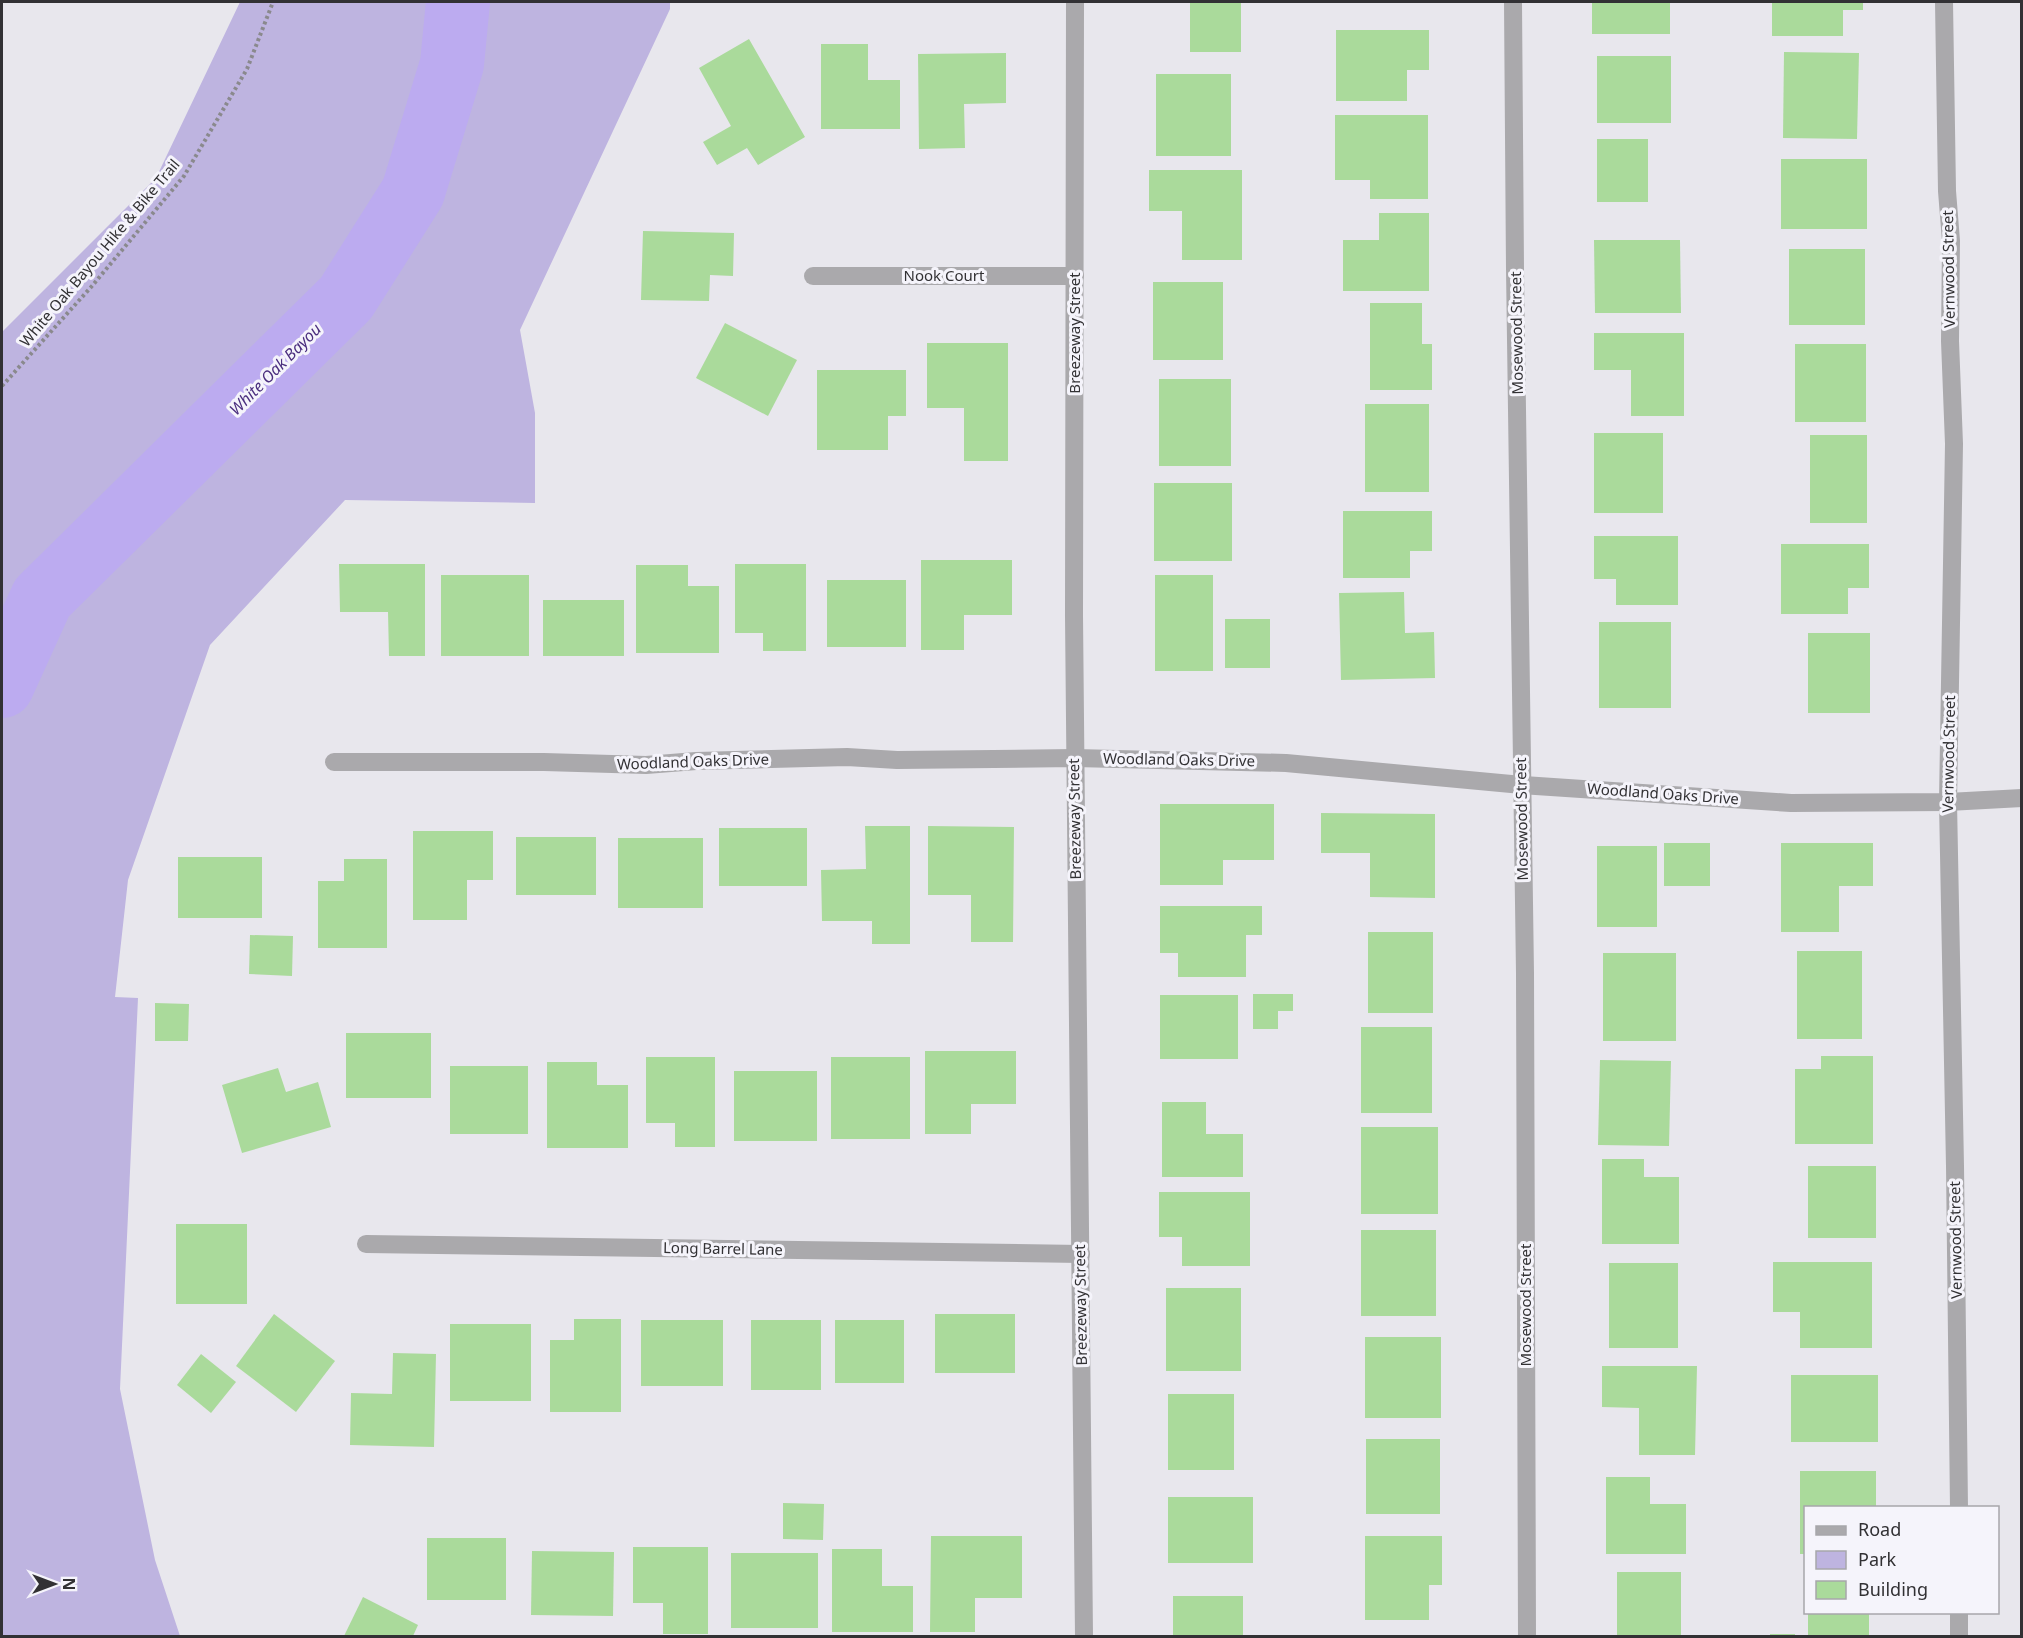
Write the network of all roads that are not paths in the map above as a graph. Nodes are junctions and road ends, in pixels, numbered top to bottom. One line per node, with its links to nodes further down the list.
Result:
1 (1075, 2): 5 (street, Breezeway Street)
2 (1513, 2): 8 (street, Mosewood Street)
3 (1944, 2): 10 (street, Vernwood Street)
4 (813, 276): 5 (street, Nook Court)
5 (1075, 276): 6 (street, Breezeway Street)
6 (1075, 758): 7 (street, Woodland Oaks Drive); 8 (street, Woodland Oaks Drive); 12 (street, Breezeway Street)
7 (334, 762)
8 (1522, 785): 10 (street, Woodland Oaks Drive); 16 (street, Mosewood Street)
9 (2022, 798): 10 (street, Woodland Oaks Drive)
10 (1948, 802): 13 (street, Vernwood Street)
11 (366, 1244): 12 (street, Long Barrel Lane)
12 (1081, 1254): 15 (street, Breezeway Street)
13 (1959, 1506)
14 (1959, 1614): 17 (street)
15 (1084, 1636)
16 (1527, 1636)
17 (1959, 1636)

